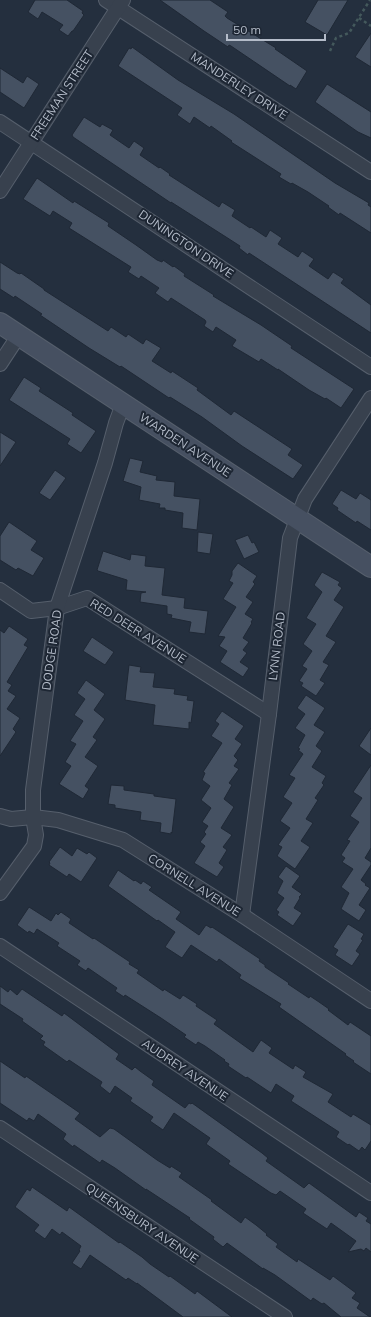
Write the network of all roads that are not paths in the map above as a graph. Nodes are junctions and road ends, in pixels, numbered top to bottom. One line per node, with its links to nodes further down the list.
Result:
1 (106, 0): 2 (street, MANDERLEY DRIVE)
2 (120, 4): 4 (street, FREEMAN STREET); 5 (street, MANDERLEY DRIVE)
3 (0, 122): 4 (street, DUNINGTON DRIVE)
4 (32, 142): 6 (street, FREEMAN STREET); 10 (street, DUNINGTON DRIVE)
5 (371, 172)
6 (0, 191)
7 (0, 323): 8 (main road, WARDEN AVENUE)
8 (19, 335): 9 (street); 12 (main road, WARDEN AVENUE)
9 (0, 364)
10 (371, 367)
11 (371, 398): 13 (street, LYNN ROAD)
12 (123, 404): 13 (main road, WARDEN AVENUE); 16 (street, DODGE ROAD)
13 (297, 518): 14 (main road, WARDEN AVENUE); 17 (street, LYNN ROAD)
14 (371, 567)
15 (0, 590): 16 (street, RED DEER AVENUE)
16 (57, 608): 17 (street, RED DEER AVENUE); 19 (street, DODGE ROAD)
17 (269, 714): 21 (street, LYNN ROAD)
18 (0, 816): 19 (street, CORNELL AVENUE)
19 (33, 817): 20 (street, DODGE ROAD); 21 (street, CORNELL AVENUE)
20 (0, 892)
21 (242, 915): 23 (street, CORNELL AVENUE)
22 (0, 946): 25 (street, AUDREY AVENUE)
23 (371, 1001)
24 (0, 1128): 26 (street, QUEENSBURY AVENUE)
25 (371, 1193)
26 (285, 1317)

